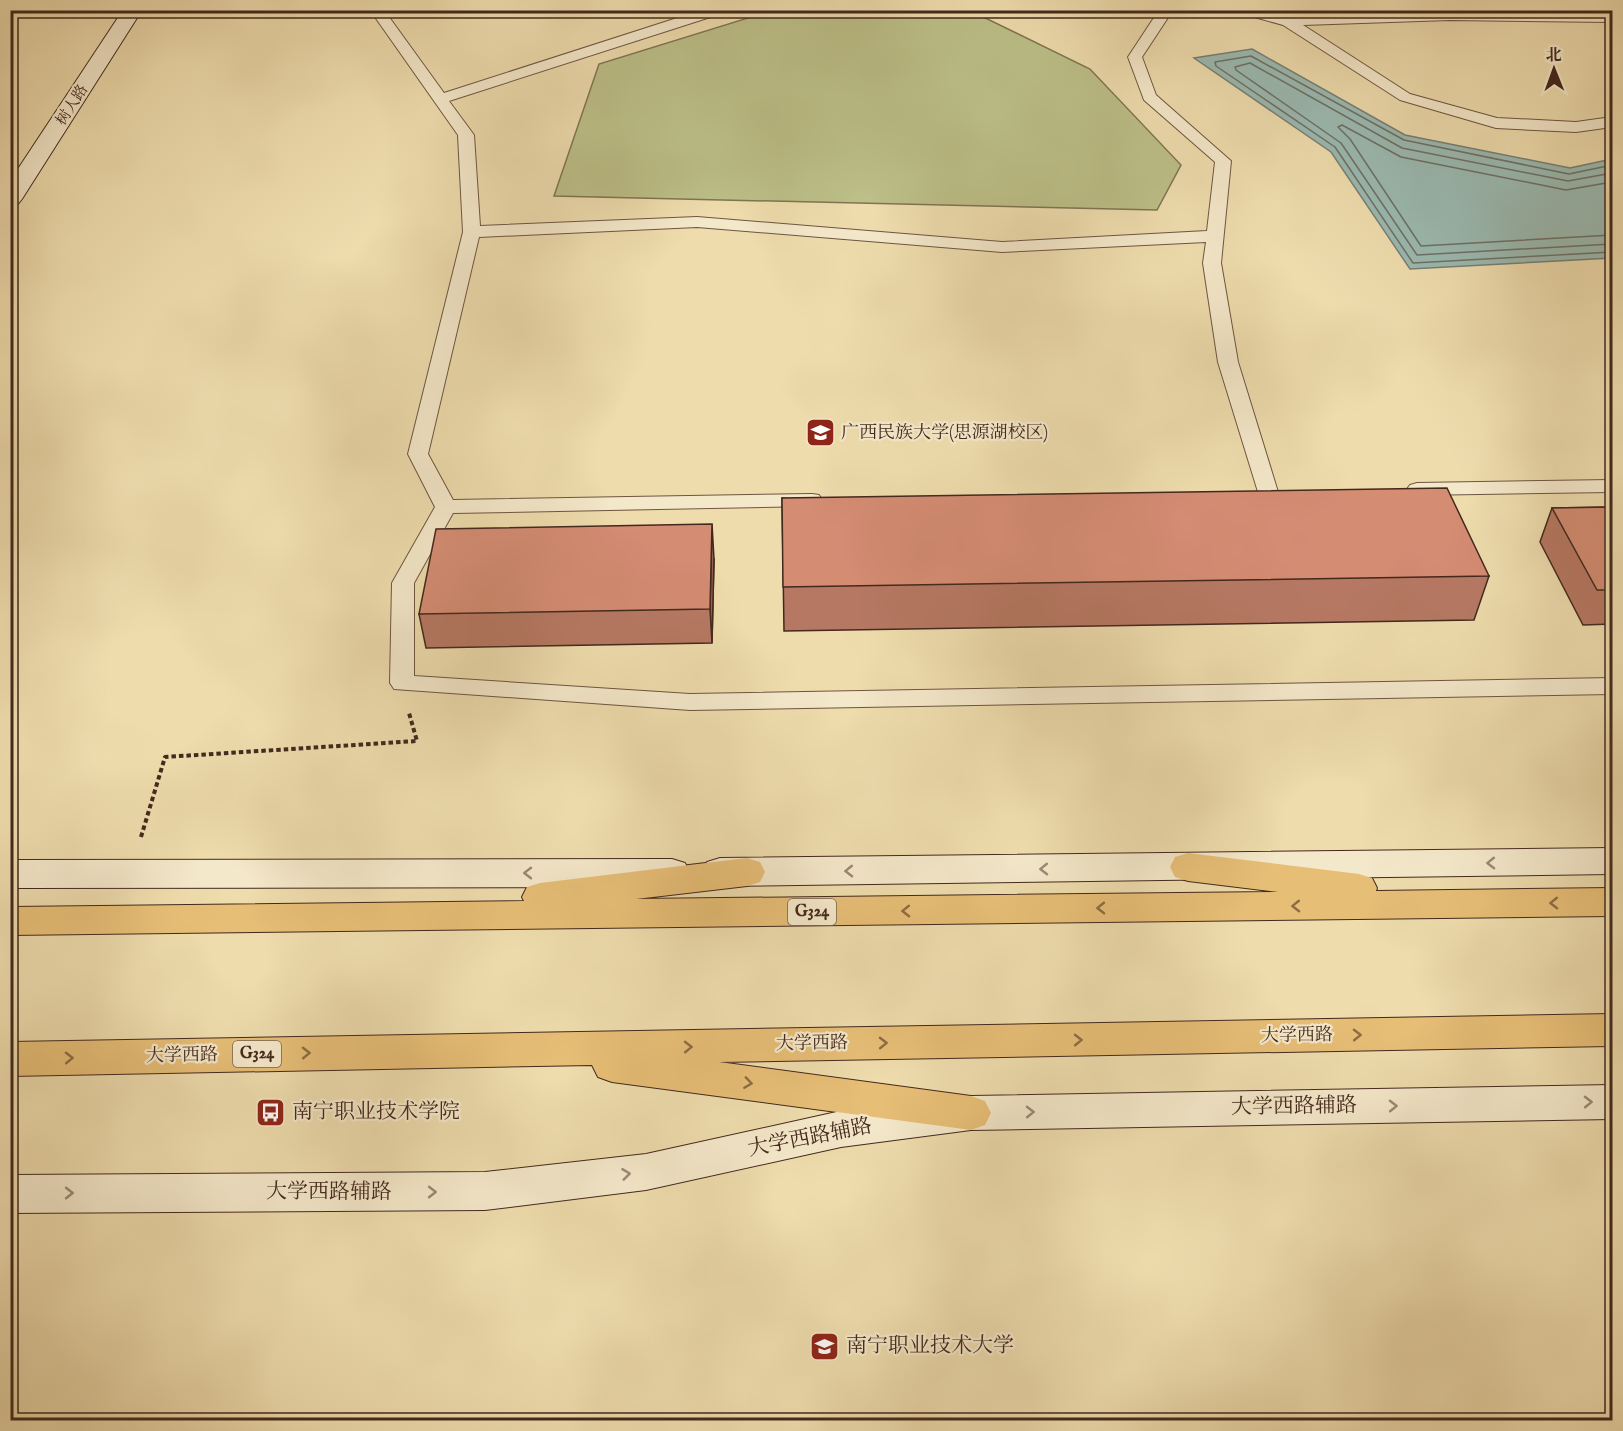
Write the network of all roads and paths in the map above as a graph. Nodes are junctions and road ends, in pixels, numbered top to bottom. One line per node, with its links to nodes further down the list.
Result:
1 (133, 10): 10 (street, 树人路)
2 (377, 10): 8 (lane)
3 (718, 10): 8 (lane)
4 (1166, 10): 12 (lane)
5 (1245, 10): 7 (lane)
6 (1612, 18): 7 (lane)
7 (1288, 22): 9 (lane)
8 (439, 99): 11 (lane)
9 (1612, 122)
10 (10, 199)
11 (472, 232): 12 (lane); 19 (lane)
12 (1215, 236): 17 (lane)
13 (1612, 486): 14 (lane)
14 (1398, 490)
15 (1292, 491): 17 (lane)
16 (1244, 492): 17 (lane)
17 (1268, 492)
18 (827, 500): 19 (lane)
19 (446, 507): 20 (lane)
20 (402, 683): 21 (lane); 25 (path)
21 (1612, 686)
22 (1612, 861): 23 (street, one-way to 23)
23 (1188, 867): 24 (street, one-way to 24); 28 (main road)
24 (747, 872): 25 (street, one-way to 25); 29 (main road)
25 (131, 873): 26 (street)
26 (10, 874)
27 (1612, 902): 28 (main road, G324, one-way to 28)
28 (1489, 903): 29 (main road, G324, one-way to 29)
29 (363, 917): 30 (main road, G324)
30 (10, 921)
31 (1612, 1030): 32 (main road, 大学西路 / G324, one-way to 31)
32 (503, 1050): 33 (main road, 大学西路 / G324, one-way to 32); 35 (main road, one-way to 35)
33 (10, 1059)
34 (1612, 1102): 35 (street, 大学西路辅路, one-way to 34)
35 (972, 1113): 36 (street, 大学西路辅路, one-way to 35)
36 (10, 1194)

